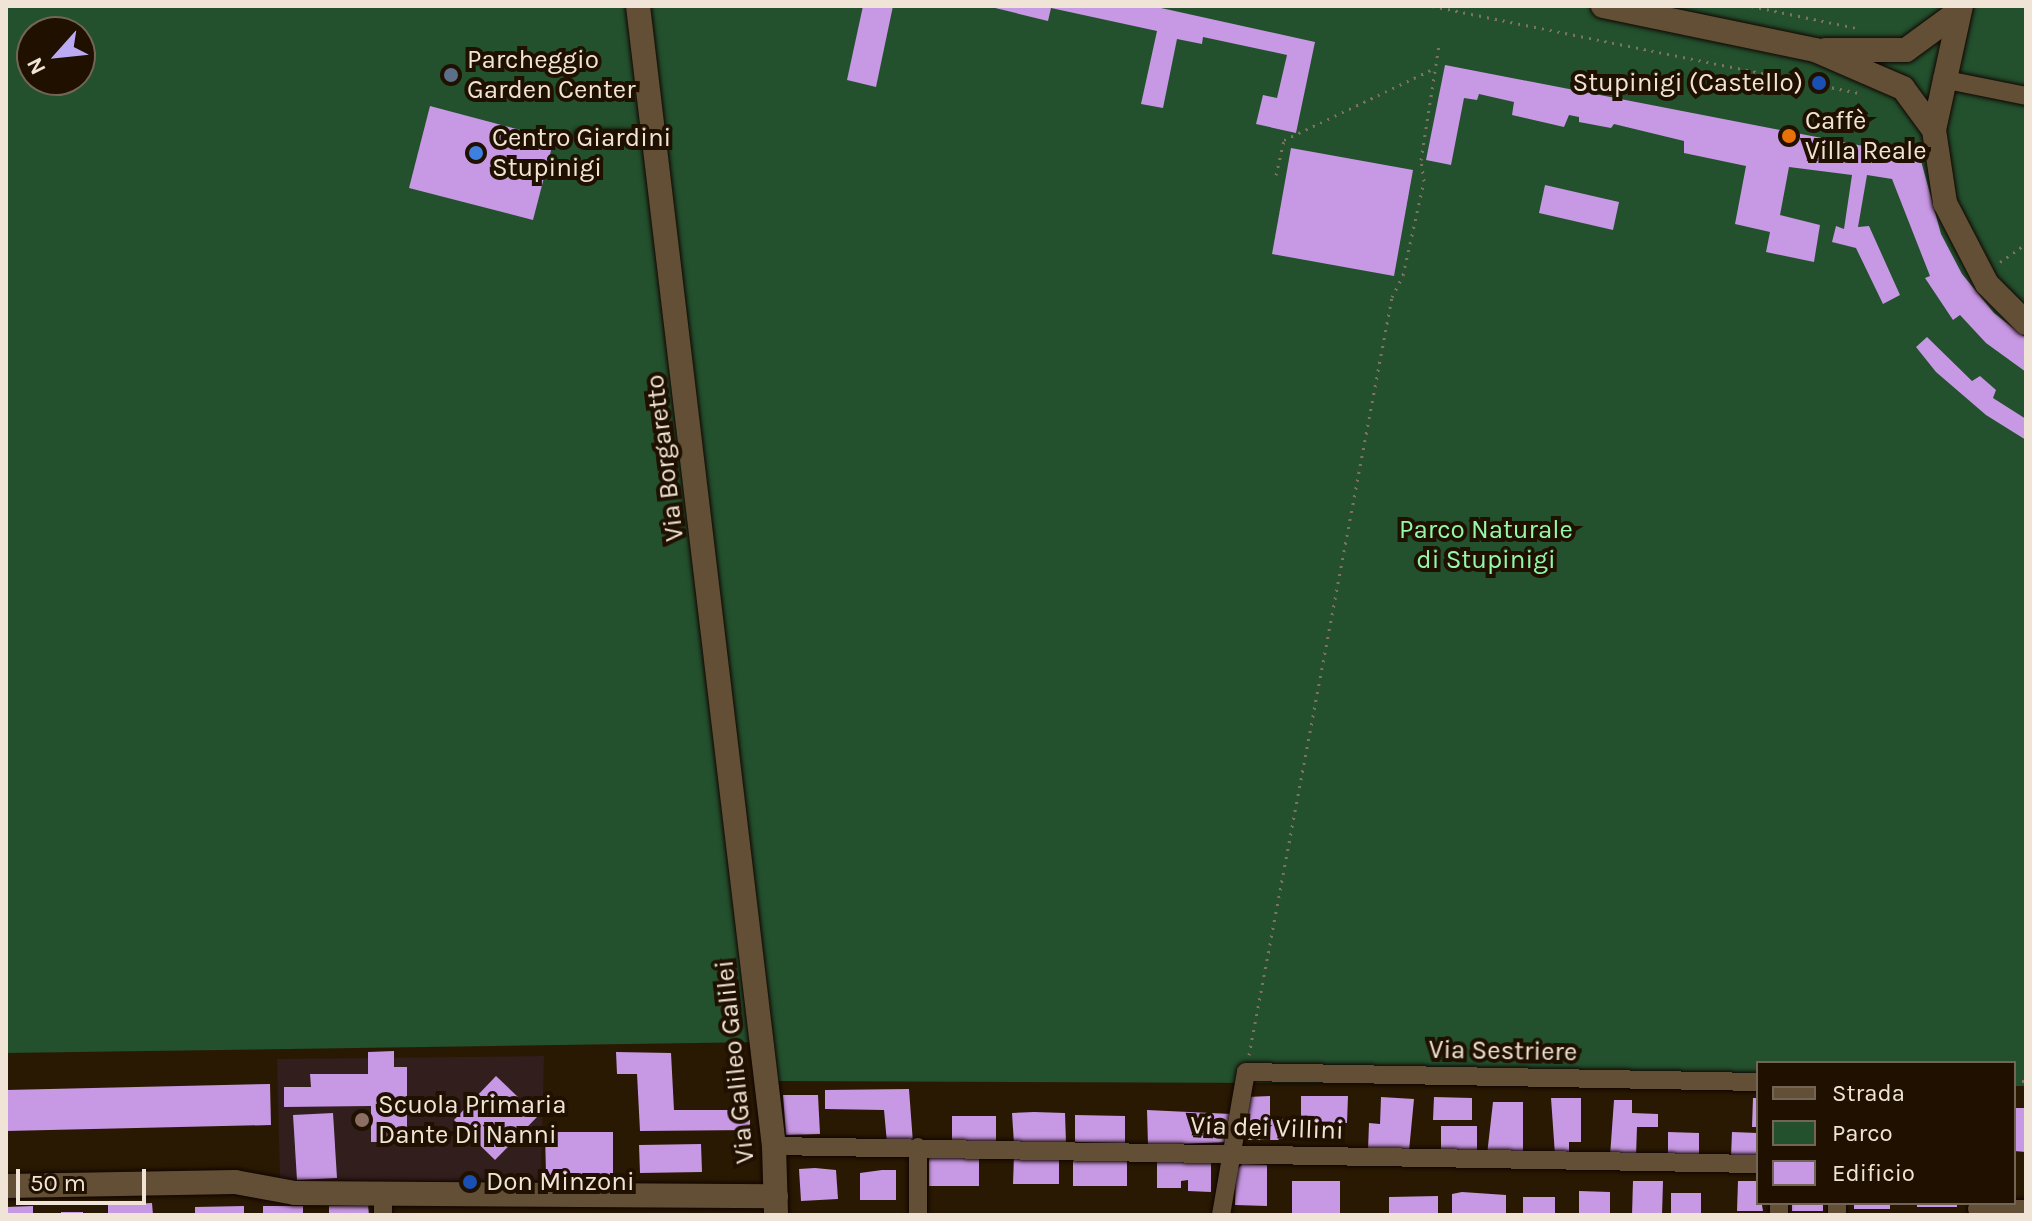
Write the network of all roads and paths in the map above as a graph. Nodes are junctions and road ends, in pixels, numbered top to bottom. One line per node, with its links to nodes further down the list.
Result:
1 (638, 6): 15 (street, Via Borgaretto)
2 (1432, 6): 11 (path)
3 (1603, 6): 8 (street)
4 (1751, 6): 6 (path)
5 (1959, 9): 8 (street); 10 (street)
6 (1861, 29)
7 (1439, 45): 9 (path)
8 (1815, 50): 13 (street)
9 (1435, 68): 16 (path); 21 (path)
10 (1942, 79): 12 (street); 13 (street)
11 (1867, 95)
12 (2026, 96)
13 (1934, 130): 19 (street)
14 (579, 134): 15 (lane)
15 (654, 135): 20 (street, Via Borgaretto)
16 (1276, 175)
17 (2026, 244): 18 (path)
18 (1990, 269)
19 (2026, 323)
20 (747, 904): 23 (street, Via Galileo Galilei)
21 (1246, 1072): 22 (street, Via Sestriere); 25 (street)
22 (1756, 1082)
23 (774, 1146): 24 (street, Via dei Villini); 29 (street, Via Galileo Galilei)
24 (918, 1147): 25 (street, Via dei Villini); 32 (street)
25 (1233, 1151): 26 (street, Via dei Villini); 33 (street)
26 (1756, 1164)
27 (6, 1186): 28 (street)
28 (383, 1204): 29 (street)
29 (776, 1205)
30 (1977, 1209): 31 (street)
31 (2026, 1209)
32 (918, 1215)
33 (1221, 1215)

